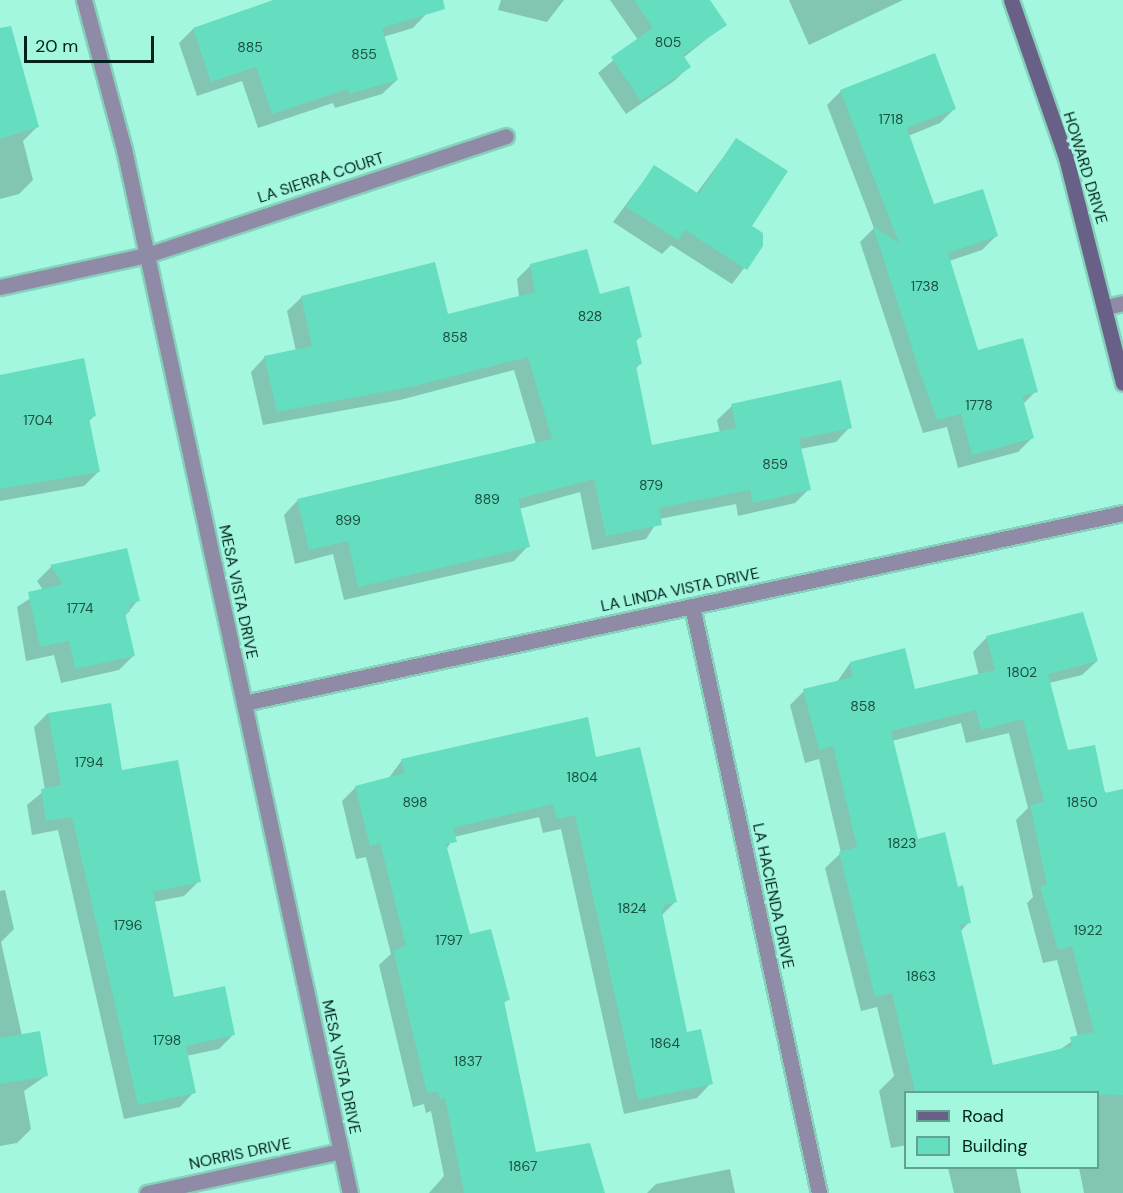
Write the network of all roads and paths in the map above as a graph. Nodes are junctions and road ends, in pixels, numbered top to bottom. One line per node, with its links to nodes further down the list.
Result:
1 (84, 0): 4 (street, MESA VISTA DRIVE)
2 (1011, 0): 7 (street, HOWARD DRIVE)
3 (506, 136): 4 (street, LA SIERRA COURT)
4 (147, 255): 5 (street, LA SIERRA COURT); 11 (street, MESA VISTA DRIVE)
5 (0, 287)
6 (1123, 303): 7 (street)
7 (1106, 307): 8 (street, HOWARD DRIVE)
8 (1123, 383)
9 (1123, 513): 10 (street, LA LINDA VISTA DRIVE)
10 (692, 606): 11 (street, LA LINDA VISTA DRIVE); 15 (street, LA HACIENDA DRIVE)
11 (244, 703): 12 (street, MESA VISTA DRIVE)
12 (341, 1151): 13 (street, NORRIS DRIVE); 14 (street, MESA VISTA DRIVE)
13 (147, 1193)
14 (350, 1193)
15 (819, 1193)

